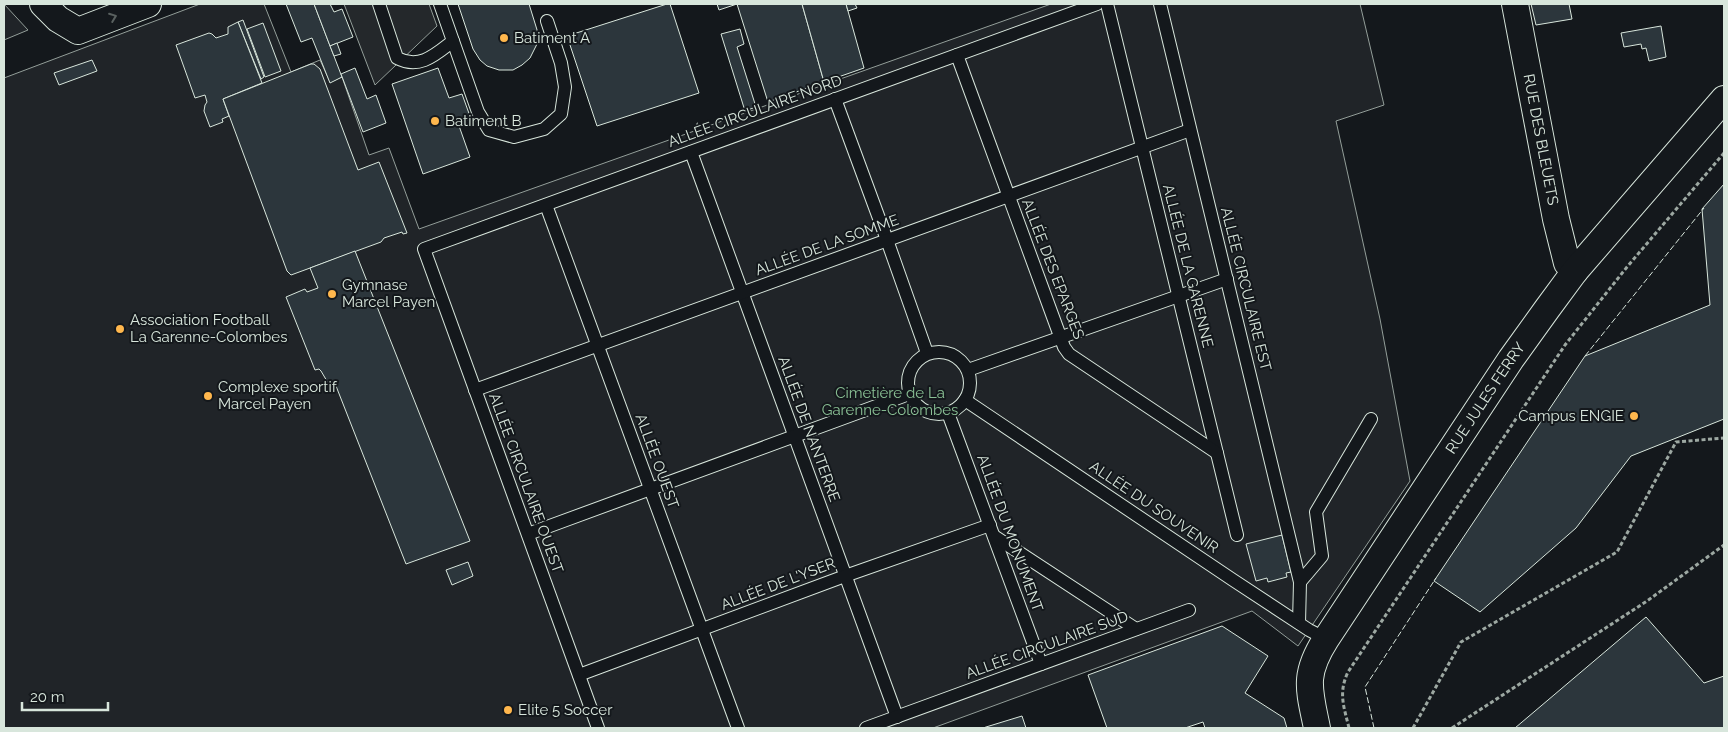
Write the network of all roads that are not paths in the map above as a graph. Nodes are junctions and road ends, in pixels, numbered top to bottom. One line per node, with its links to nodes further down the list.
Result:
1 (43, 4): 2 (street, one-way to 2)
2 (148, 4)
3 (378, 4): 10 (lane)
4 (440, 4): 10 (lane)
5 (1096, 4): 11 (lane, ALLÉE CIRCULAIRE NORD)
6 (1107, 4): 15 (lane, ALLÉE DE LA GARENNE)
7 (1160, 4): 14 (lane, ALLÉE CIRCULAIRE EST)
8 (1515, 4): 21 (street, RUE DES BLEUETS)
9 (548, 21): 10 (lane)
10 (454, 41)
11 (957, 55): 12 (lane, ALLÉE CIRCULAIRE NORD); 17 (lane, ALLÉE DES EPARGES)
12 (835, 99): 16 (lane, ALLÉE CIRCULAIRE NORD); 19 (lane)
13 (1724, 99): 21 (street, RUE JULES FERRY)
14 (1190, 130): 15 (lane, ALLÉE DE LA SOMME); 22 (lane, ALLÉE CIRCULAIRE EST)
15 (1142, 147): 17 (lane, ALLÉE DE LA SOMME); 24 (lane, ALLÉE DE LA GARENNE)
16 (691, 152): 18 (lane, ALLÉE CIRCULAIRE NORD); 23 (lane, ALLÉE DE NANTERRE)
17 (1008, 196): 19 (lane, ALLÉE DE LA SOMME); 25 (lane, ALLÉE DES EPARGES)
18 (546, 205): 20 (lane, ALLÉE CIRCULAIRE NORD); 26 (lane, ALLÉE OUEST)
19 (888, 240): 23 (lane, ALLÉE DE LA SOMME); 27 (lane)
20 (424, 249): 29 (lane, ALLÉE CIRCULAIRE OUEST)
21 (1576, 271): 46 (street, RUE JULES FERRY)
22 (1227, 279): 24 (lane); 41 (lane, ALLÉE CIRCULAIRE EST)
23 (742, 293): 26 (lane, ALLÉE DE LA SOMME); 34 (lane, ALLÉE DE NANTERRE)
24 (1178, 297): 25 (lane); 35 (lane, ALLÉE DE LA GARENNE)
25 (1060, 338): 28 (lane); 35 (lane, ALLÉE DES EPARGES)
26 (598, 345): 29 (lane, ALLÉE DE LA SOMME); 36 (lane, ALLÉE OUEST)
27 (927, 353): 28 (lane); 30 (lane)
28 (968, 370): 31 (lane)
29 (475, 390): 38 (lane, ALLÉE CIRCULAIRE OUEST)
30 (910, 394): 32 (lane); 34 (lane)
31 (965, 400): 32 (lane); 43 (lane, ALLÉE DU SOUVENIR)
32 (948, 413): 37 (lane, ALLÉE DU MONUMENT)
33 (1371, 419): 41 (lane)
34 (794, 436): 36 (lane); 40 (lane, ALLÉE DE NANTERRE)
35 (1217, 453): 39 (lane, ALLÉE DE LA GARENNE)
36 (650, 489): 38 (lane); 45 (lane, ALLÉE OUEST)
37 (992, 531): 40 (lane, ALLÉE DE L'YSER); 44 (lane); 47 (lane, ALLÉE DU MONUMENT)
38 (528, 534): 48 (lane, ALLÉE CIRCULAIRE OUEST)
39 (1237, 535)
40 (845, 576): 45 (lane, ALLÉE DE L'YSER); 49 (lane, ALLÉE DE NANTERRE)
41 (1300, 582): 43 (lane, ALLÉE CIRCULAIRE EST)
42 (1189, 610): 44 (lane, ALLÉE CIRCULAIRE SUD)
43 (1299, 623): 46 (lane, ALLÉE DU SOUVENIR)
44 (1136, 629): 47 (lane, ALLÉE CIRCULAIRE SUD)
45 (702, 630): 48 (lane, ALLÉE DE L'YSER); 51 (lane, ALLÉE OUEST)
46 (1326, 639): 53 (street, RUE JULES FERRY)
47 (1042, 664): 49 (lane, ALLÉE CIRCULAIRE SUD)
48 (579, 675): 50 (lane, ALLÉE CIRCULAIRE OUEST)
49 (897, 717): 52 (lane, ALLÉE CIRCULAIRE SUD)
50 (598, 728)
51 (738, 728)
52 (866, 728)
53 (1317, 728)

